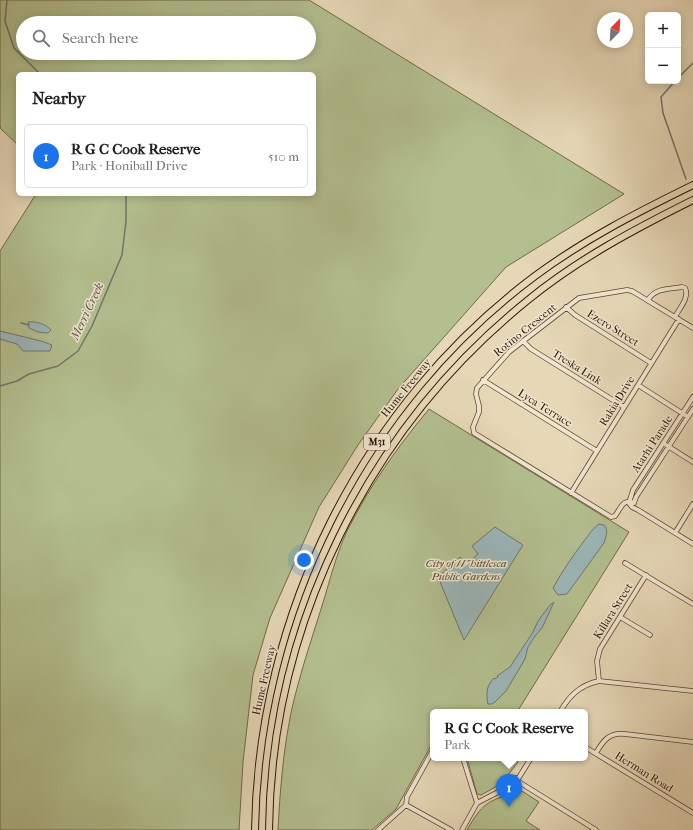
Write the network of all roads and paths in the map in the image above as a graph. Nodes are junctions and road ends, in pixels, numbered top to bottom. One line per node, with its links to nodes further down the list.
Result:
1 (693, 184): 51 (highway, Hume Freeway / M31)
2 (693, 200): 52 (highway, Hume Freeway / M31)
3 (648, 300): 4 (street, Rotino Crescent); 5 (street, Rotino Crescent); 5 (street, Rakia Drive)
4 (566, 307): 7 (street, Rotino Crescent); 8 (street, Ezero Street)
5 (677, 318): 6 (street, Rotino Crescent); 8 (street, Rakia Drive)
6 (693, 328)
7 (523, 341): 9 (street, Rotino Crescent); 12 (street, Treska Link)
8 (651, 363): 10 (street, Rakia Drive)
9 (483, 380): 18 (street, Lyca Terrace); 20 (street, Rotino Crescent)
10 (638, 385): 12 (street, Rakia Drive); 14 (street)
11 (693, 397): 14 (street, Atarhi Parade)
12 (624, 407): 18 (street, Rakia Drive)
13 (693, 409): 15 (street, Atarhi Parade)
14 (683, 413): 15 (street); 16 (street, Atarhi Parade)
15 (688, 417): 17 (street, Atarhi Parade)
16 (664, 443): 17 (street); 21 (street, Atarhi Parade)
17 (669, 446): 19 (street); 22 (street, Atarhi Parade)
18 (597, 451): 20 (street, Rakia Drive)
19 (693, 462)
20 (571, 493): 21 (street, Rotino Crescent)
21 (629, 503): 22 (street); 24 (street)
22 (634, 503): 24 (street)
23 (693, 504): 27 (street)
24 (638, 510): 25 (street)
25 (647, 515): 26 (street); 27 (street)
26 (644, 520)
27 (675, 533): 28 (street)
28 (693, 544)
29 (625, 562): 30 (street)
30 (646, 575): 31 (street); 32 (street, Killara Street)
31 (693, 604)
32 (620, 616): 33 (street); 34 (street, Killara Street)
33 (650, 635)
34 (599, 681): 35 (street); 36 (street)
35 (693, 691)
36 (562, 709)
37 (693, 742): 39 (street)
38 (588, 749): 39 (street, Herman Road)
39 (596, 753): 50 (street, Herman Road)
40 (430, 756): 49 (street)
41 (464, 761): 48 (street)
42 (529, 761): 43 (street)
43 (518, 780): 44 (street); 45 (street); 46 (street)
44 (508, 782): 45 (street); 47 (street)
45 (515, 788): 46 (street); 47 (street)
46 (528, 788): 56 (street)
47 (502, 790): 48 (street)
48 (477, 803): 55 (street)
49 (406, 805): 53 (street); 54 (street)
50 (693, 813)
51 (255, 830)
52 (269, 830)
53 (378, 830)
54 (451, 830)
55 (462, 830)
56 (596, 830)

